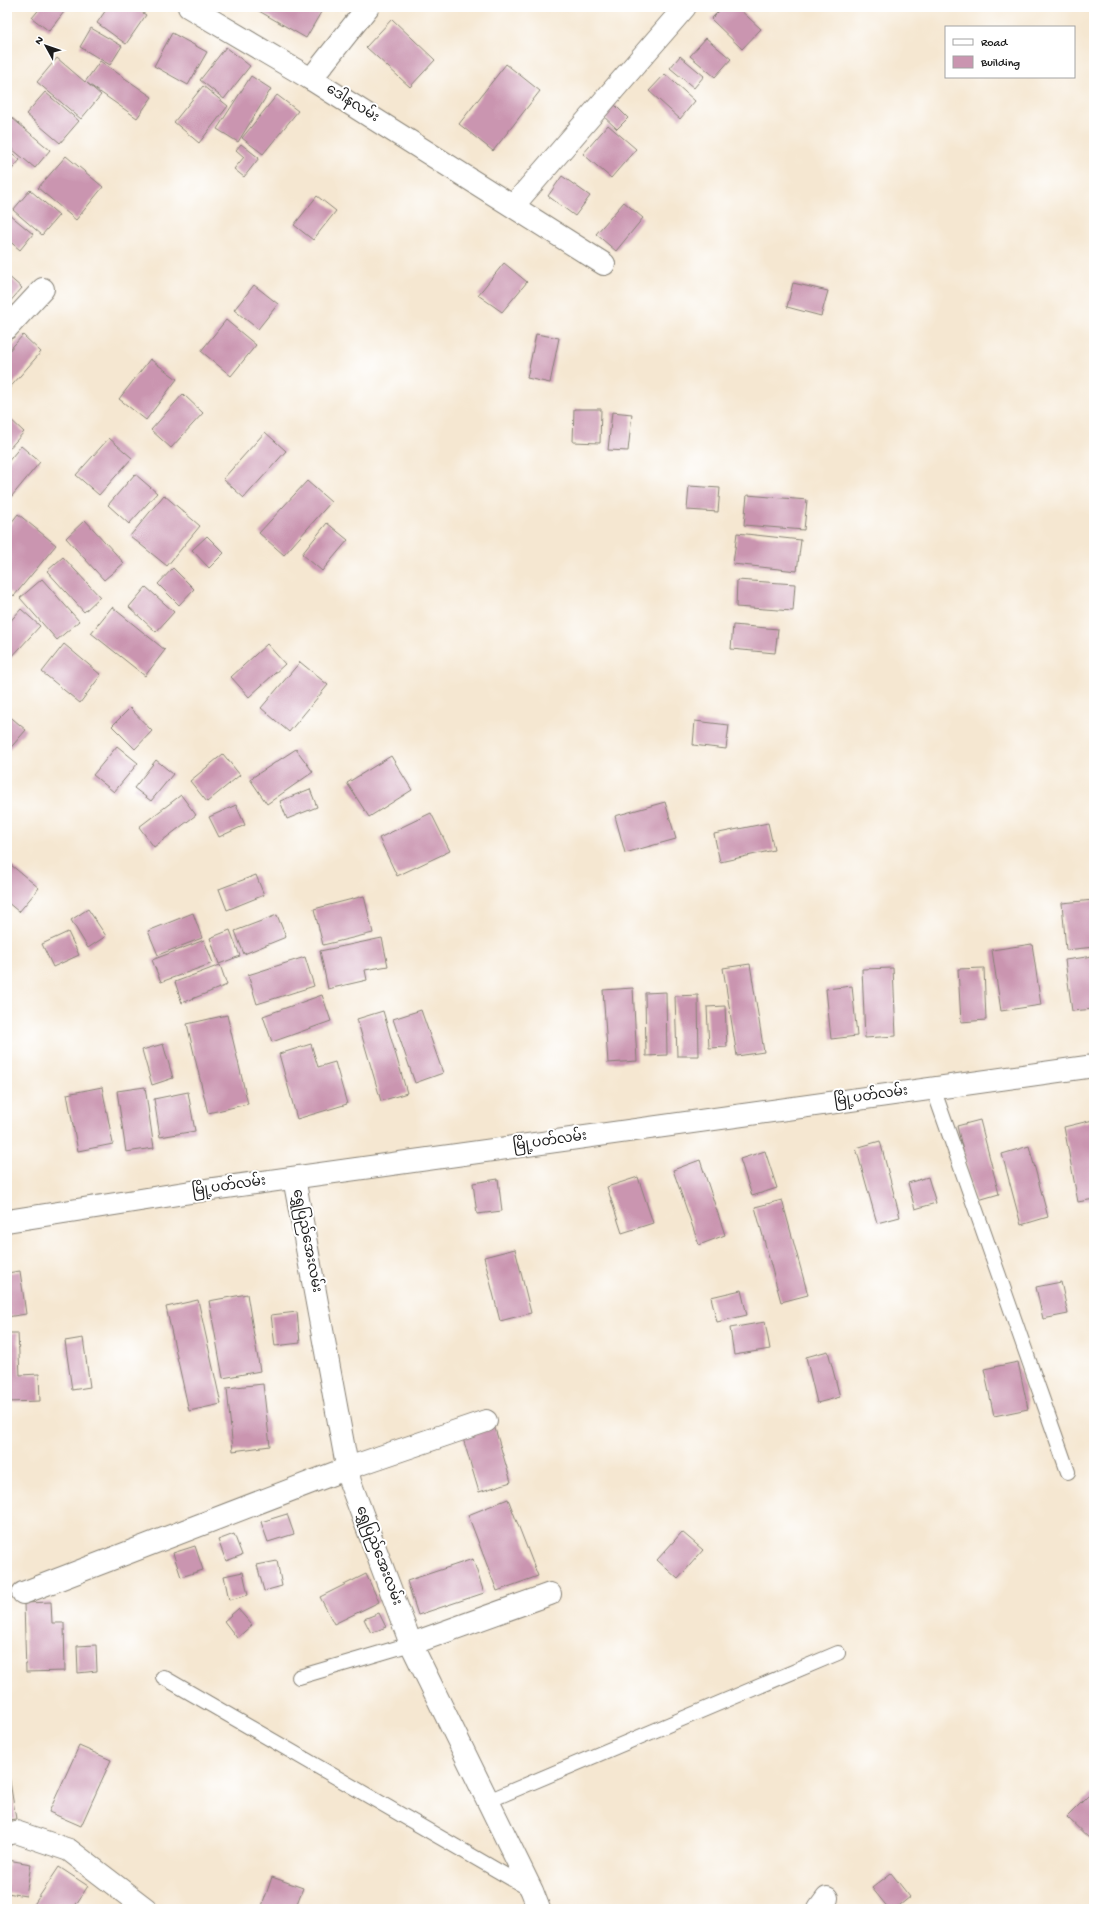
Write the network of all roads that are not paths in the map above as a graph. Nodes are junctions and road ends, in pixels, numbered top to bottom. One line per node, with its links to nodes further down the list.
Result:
1 (189, 7): 4 (street, ဒေါနလမ်း)
2 (368, 7): 4 (street)
3 (685, 7): 5 (street)
4 (311, 79): 5 (street, ဒေါနလမ်း)
5 (513, 206): 6 (street, ဒေါနလမ်း)
6 (604, 264)
7 (43, 289): 8 (street)
8 (7, 328)
9 (1094, 1066): 10 (street, မြို့ပတ်လမ်း)
10 (933, 1088): 11 (street, မြို့ပတ်လမ်း); 15 (lane)
11 (294, 1178): 12 (street, မြို့ပတ်လမ်း); 14 (street, ရွှေပြည်အေးလမ်း)
12 (7, 1221)
13 (486, 1421): 14 (street)
14 (348, 1468): 16 (street); 18 (street, ရွှေပြည်အေးလမ်း)
15 (1068, 1472)
16 (23, 1593)
17 (550, 1594): 18 (street)
18 (411, 1644): 21 (lane); 22 (street, ရွှေပြည်အေးလမ်း)
19 (838, 1653): 22 (lane)
20 (163, 1677): 24 (lane)
21 (299, 1677)
22 (488, 1801): 24 (street, ရွှေပြည်အေးလမ်း)
23 (7, 1834): 25 (street)
24 (536, 1900)
25 (146, 1909)

